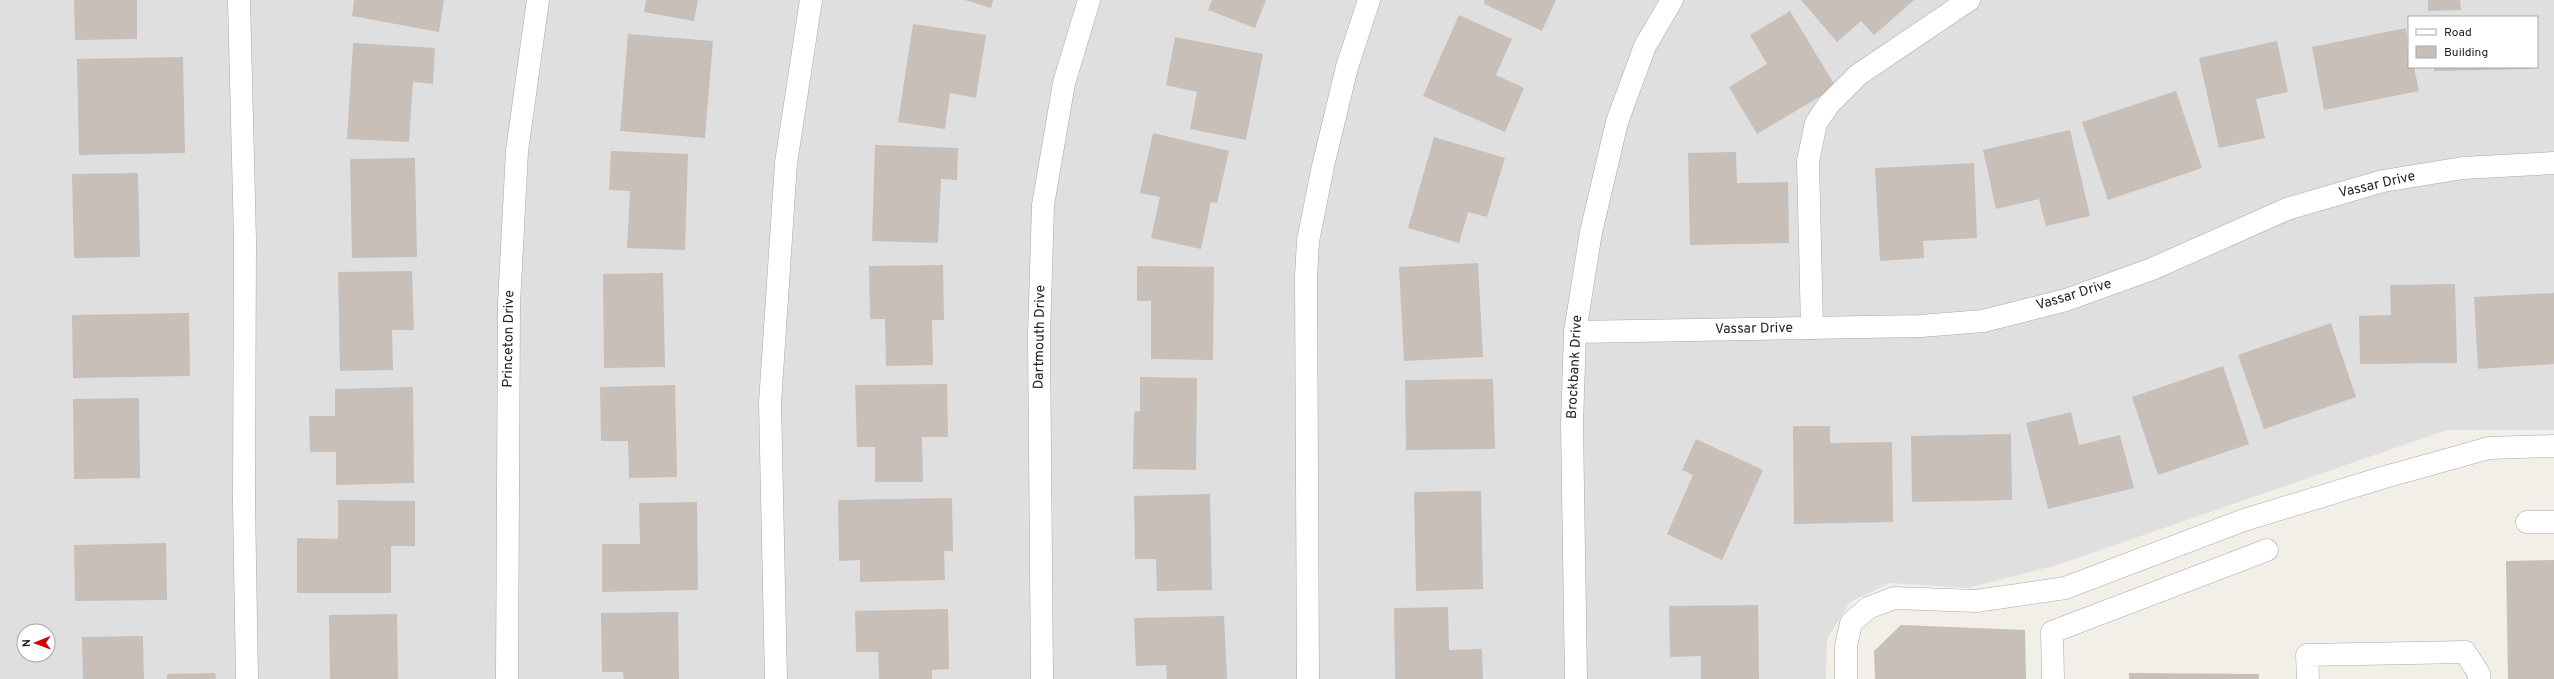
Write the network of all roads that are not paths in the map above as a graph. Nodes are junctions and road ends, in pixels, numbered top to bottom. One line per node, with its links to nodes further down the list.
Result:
1 (239, 0): 15 (street)
2 (538, 0): 16 (street, Princeton Drive)
3 (811, 0): 17 (street)
4 (1089, 0): 18 (street, Dartmouth Drive)
5 (1369, 0): 19 (street)
6 (1672, 0): 10 (street, Brockbank Drive)
7 (1969, 0): 9 (street)
8 (2554, 163): 9 (street, Vassar Drive)
9 (1812, 328): 10 (street, Vassar Drive)
10 (1575, 332): 20 (street, Brockbank Drive)
11 (2554, 446): 21 (street)
12 (2527, 522): 13 (street)
13 (2554, 522)
14 (2267, 550): 22 (street)
15 (247, 679)
16 (507, 679)
17 (776, 679)
18 (1042, 679)
19 (1308, 679)
20 (1576, 679)
21 (1846, 679)
22 (2053, 679)
23 (2308, 679): 24 (street)
24 (2479, 679)

